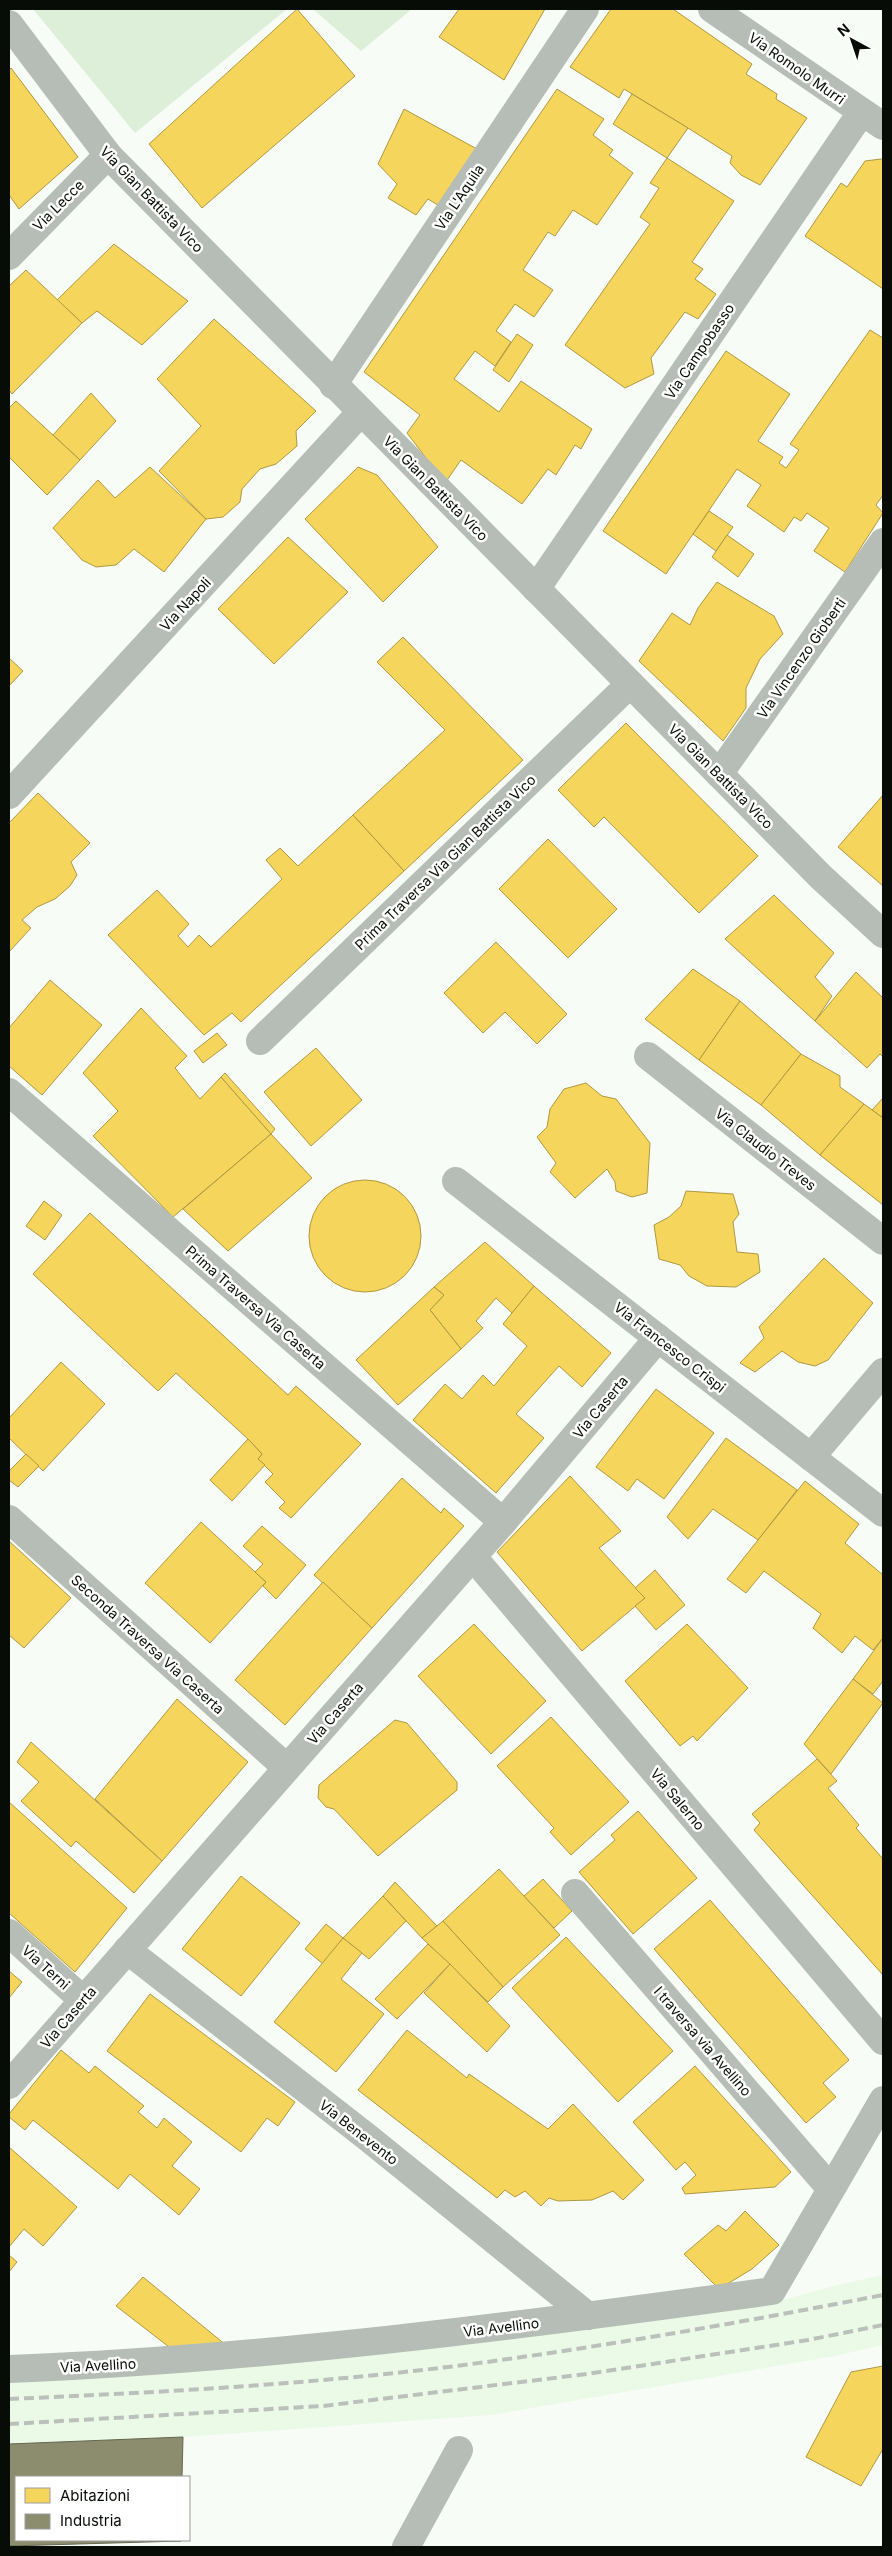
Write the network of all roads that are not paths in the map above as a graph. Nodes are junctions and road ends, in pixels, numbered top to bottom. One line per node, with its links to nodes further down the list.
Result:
1 (585, 9): 7 (street, Via L'Aquila)
2 (712, 9): 4 (street, Via Romolo Murri)
3 (9, 24): 5 (street, Via Gian Battista Vico)
4 (872, 120): 10 (street, Via Campobasso)
5 (108, 155): 6 (street, Via Lecce); 7 (street, Via Gian Battista Vico)
6 (9, 256)
7 (333, 385): 8 (street, Via Gian Battista Vico)
8 (361, 412): 10 (street, Via Gian Battista Vico); 13 (street, Via Napoli)
9 (883, 542): 12 (street, Via Vincenzo Gioberti)
10 (536, 589): 11 (street, Via Gian Battista Vico)
11 (630, 684): 12 (street, Via Gian Battista Vico); 15 (street, Prima Traversa Via Gian Battista Vico)
12 (719, 774): 14 (street, Via Gian Battista Vico)
13 (9, 795)
14 (883, 934)
15 (260, 1041)
16 (648, 1056): 19 (street, Via Claudio Treves)
17 (9, 1092): 25 (street, Prima Traversa Via Caserta)
18 (456, 1181): 20 (street, Via Francesco Crispi)
19 (883, 1241)
20 (658, 1338): 22 (street, Via Francesco Crispi); 25 (street, Via Caserta)
21 (883, 1372): 22 (street)
22 (811, 1457): 23 (street, Via Francesco Crispi)
23 (883, 1513)
24 (9, 1519): 27 (street, Seconda Traversa Via Caserta)
25 (503, 1522): 26 (street, Via Caserta)
26 (473, 1557): 27 (street, Via Caserta); 32 (street, Via Salerno)
27 (287, 1768): 30 (street, Via Caserta)
28 (574, 1893): 35 (street, I traversa via Avellino)
29 (9, 1934): 31 (street, Via Terni)
30 (127, 1950): 31 (street, Via Caserta); 36 (street, Via Benevento)
31 (83, 2000): 33 (street, Via Caserta)
32 (883, 2041)
33 (9, 2086)
34 (883, 2100): 35 (street, Via Avellino)
35 (831, 2188): 36 (street, Via Avellino)
36 (588, 2316): 37 (street, Via Avellino)
37 (9, 2369)
38 (459, 2450): 39 (street)
39 (406, 2547)

